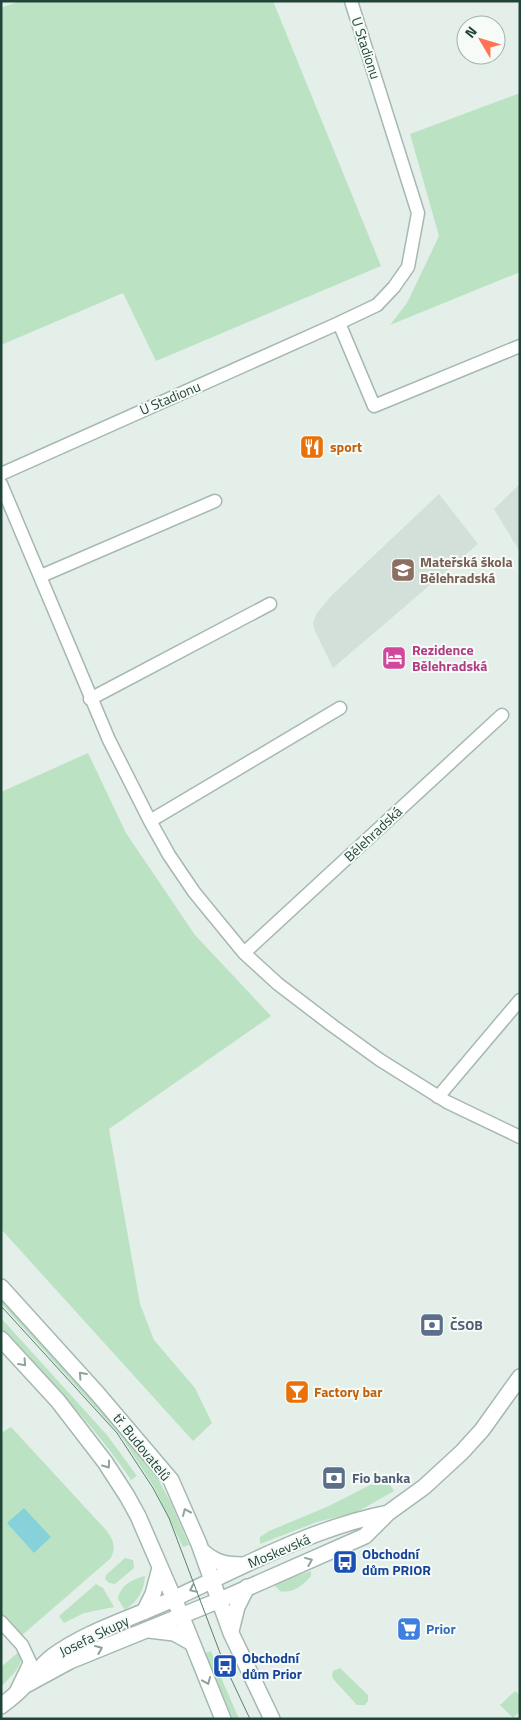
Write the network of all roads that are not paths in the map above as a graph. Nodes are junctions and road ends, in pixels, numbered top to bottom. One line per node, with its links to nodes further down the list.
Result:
1 (351, 1): 2 (street, U Stadionu)
2 (339, 323): 3 (street); 4 (street, U Stadionu)
3 (520, 346)
4 (1, 474)
5 (1, 484): 7 (street)
6 (215, 501): 7 (street)
7 (41, 576): 9 (street)
8 (270, 604): 9 (street)
9 (90, 698): 12 (street)
10 (340, 708): 12 (street)
11 (502, 715): 13 (street, Bělehradská)
12 (150, 821): 13 (street)
13 (244, 953): 15 (street)
14 (520, 1000): 15 (street)
15 (438, 1097): 16 (street)
16 (520, 1137)
17 (1, 1287): 21 (street, tř. Budovatelů, one-way to 17)
18 (1, 1339): 23 (street, one-way to 23)
19 (520, 1377): 20 (street, Moskevská)
20 (388, 1513): 22 (street, Moskevská); 25 (street, Moskevská, one-way to 20)
21 (201, 1550): 22 (street); 24 (street, tř. Budovatelů)
22 (245, 1565): 24 (street, Moskevská)
23 (160, 1568): 26 (street); 28 (street)
24 (212, 1580): 26 (street, Moskevská, one-way to 26); 27 (street, tř. Budovatelů)
25 (247, 1587): 27 (street, Moskevská); 32 (street)
26 (174, 1599): 28 (street, Josefa Skupy); 29 (street)
27 (220, 1600): 29 (street, Moskevská); 32 (street, tř. Budovatelů)
28 (144, 1612): 34 (street, Josefa Skupy)
29 (181, 1615): 31 (street, Josefa Skupy); 33 (street)
30 (1, 1622): 34 (street)
31 (146, 1629): 33 (street); 34 (street, Josefa Skupy, one-way to 31)
32 (231, 1631): 37 (street, tř. Budovatelů)
33 (192, 1643): 36 (street, one-way to 36)
34 (19, 1691): 35 (street, Josefa Skupy)
35 (1, 1706)
36 (223, 1719)
37 (272, 1719)

